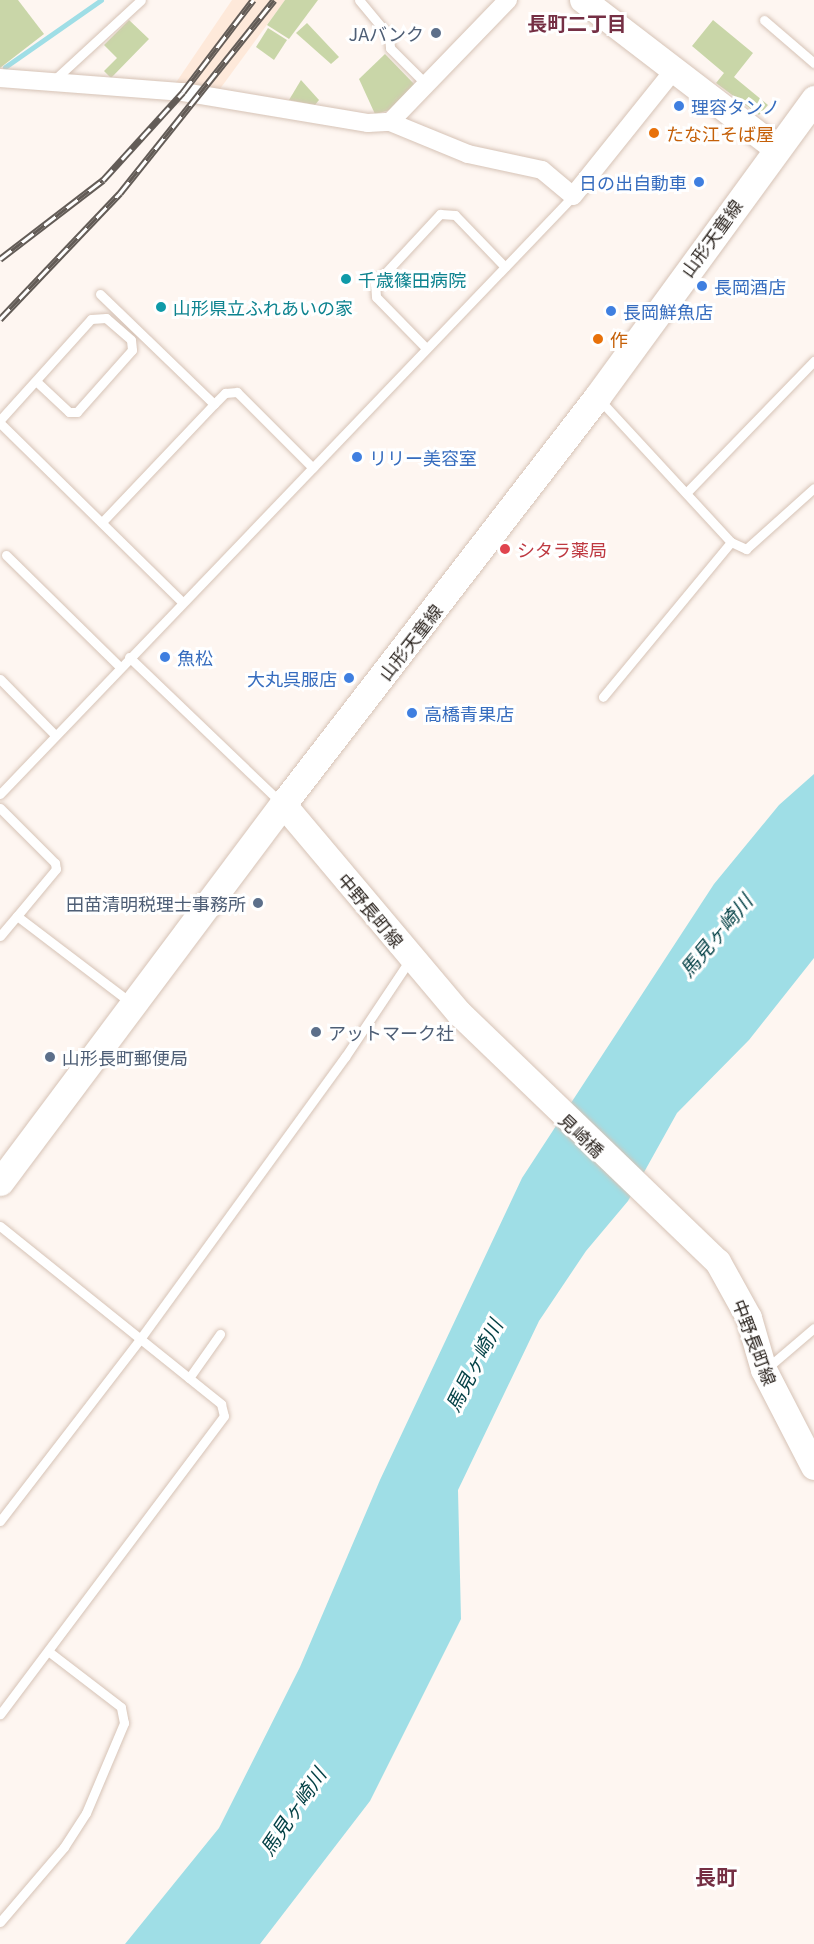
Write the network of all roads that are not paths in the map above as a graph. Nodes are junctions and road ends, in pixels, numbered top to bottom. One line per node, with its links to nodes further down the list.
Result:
1 (141, 0): 9 (lane)
2 (359, 0): 10 (lane)
3 (508, 0): 10 (street)
4 (583, 0): 7 (main road)
5 (764, 21): 6 (lane)
6 (814, 63)
7 (674, 70): 13 (main road); 14 (street)
8 (0, 78): 9 (street)
9 (54, 80): 12 (street)
10 (427, 85): 12 (street)
11 (814, 99): 13 (main road, 山形天童線)
12 (390, 122): 14 (street)
13 (776, 148): 20 (main road, 山形天童線)
14 (573, 196): 15 (lane)
15 (506, 267): 17 (lane); 17 (lane)
16 (100, 294): 21 (lane)
17 (426, 348): 23 (lane)
18 (814, 361): 25 (lane)
19 (36, 381): 19 (lane); 22 (lane)
20 (597, 397): 25 (lane); 36 (main road, 山形天童線)
21 (214, 404): 23 (lane); 26 (lane)
22 (0, 422): 26 (lane)
23 (312, 468): 29 (lane)
24 (814, 488): 27 (lane)
25 (686, 493): 27 (lane)
26 (102, 522): 29 (lane)
27 (731, 542): 33 (lane)
28 (6, 555): 31 (lane)
29 (181, 601): 30 (lane)
30 (129, 657): 31 (lane); 36 (lane)
31 (120, 667): 34 (lane)
32 (0, 679): 34 (lane)
33 (603, 697)
34 (56, 735): 35 (lane)
35 (0, 794)
36 (283, 804): 40 (main road, 中野長町線); 41 (main road, 山形天童線)
37 (0, 808): 38 (lane)
38 (17, 916): 39 (lane); 41 (lane)
39 (0, 936)
40 (411, 958): 42 (main road, 中野長町線); 48 (lane)
41 (133, 1005): 43 (main road, 山形天童線)
42 (460, 1014): 45 (main road, 見崎橋)
43 (0, 1182)
44 (0, 1227): 48 (lane)
45 (707, 1253): 49 (main road, 中野長町線)
46 (814, 1328): 49 (lane)
47 (220, 1334): 50 (lane)
48 (140, 1339): 50 (lane); 52 (lane)
49 (764, 1370): 51 (main road, 中野長町線)
50 (189, 1378): 53 (lane)
51 (814, 1467)
52 (0, 1521)
53 (48, 1651): 54 (lane); 55 (lane)
54 (0, 1714)
55 (0, 1922)

